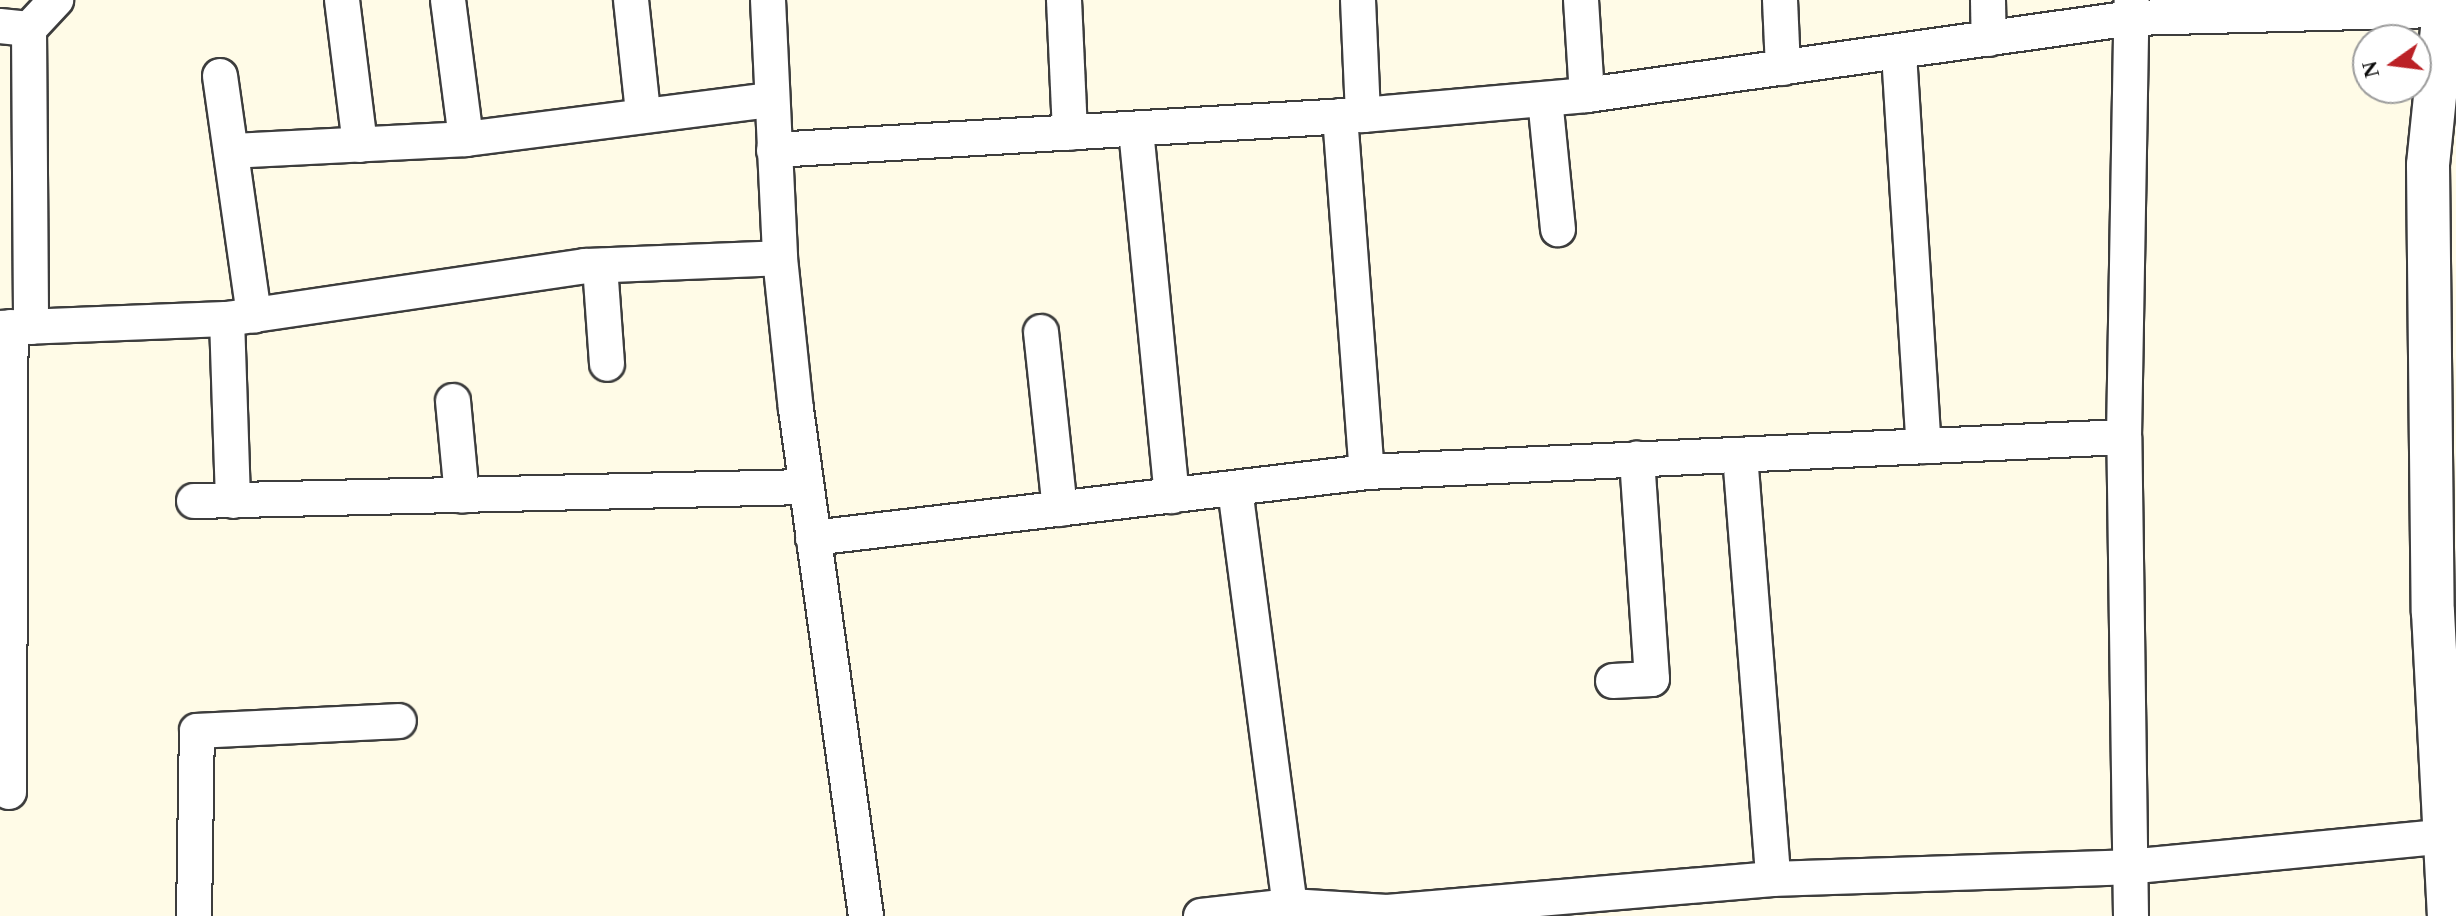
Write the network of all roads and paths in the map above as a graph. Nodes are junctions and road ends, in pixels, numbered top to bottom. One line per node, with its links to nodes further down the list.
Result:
1 (56, 0): 13 (street)
2 (342, 0): 27 (street)
3 (448, 0): 26 (street)
4 (631, 0): 22 (street)
5 (768, 0): 21 (street)
6 (1064, 0): 25 (street)
7 (1358, 0): 23 (street)
8 (1581, 0): 19 (street)
9 (1780, 0): 17 (street)
10 (1988, 0): 14 (street)
11 (2445, 5): 12 (street); 16 (street); 54 (street)
12 (2132, 9): 14 (street); 38 (street)
13 (15, 27): 34 (street)
14 (1989, 39): 15 (street)
15 (1899, 54): 17 (street); 39 (street)
16 (2456, 65)
17 (1783, 68): 19 (street)
18 (220, 76): 29 (street)
19 (1587, 95): 20 (street)
20 (1545, 99): 23 (street); 30 (street)
21 (772, 100): 22 (street); 28 (street)
22 (643, 113): 26 (street)
23 (1352, 116): 24 (street); 42 (street)
24 (1136, 130): 25 (street); 46 (street)
25 (1070, 133): 28 (street)
26 (466, 139): 27 (street)
27 (360, 145): 29 (street)
28 (774, 150): 31 (street)
29 (231, 151): 33 (street)
30 (1558, 229)
31 (780, 258): 32 (street); 43 (street)
32 (600, 266): 33 (street); 36 (street)
33 (241, 318): 34 (street); 48 (street)
34 (14, 327): 53 (street)
35 (1041, 332): 49 (street)
36 (607, 364)
37 (453, 401): 45 (street)
38 (2124, 437): 39 (street); 55 (street)
39 (1924, 446): 40 (street)
40 (1740, 455): 41 (street); 56 (street)
41 (1637, 459): 42 (street); 51 (street)
42 (1367, 472): 44 (street)
43 (806, 487): 45 (street); 50 (street)
44 (1235, 489): 46 (street); 57 (street)
45 (462, 496): 48 (street)
46 (1172, 496): 49 (street)
47 (194, 501): 48 (street)
48 (233, 501)
49 (1060, 509): 50 (street)
50 (813, 538): 61 (street)
51 (1613, 681)
52 (399, 721): 60 (street)
53 (9, 792)
54 (2448, 837): 55 (street); 64 (street)
55 (2127, 867): 56 (street); 63 (street)
56 (1773, 879): 58 (street)
57 (1290, 906): 59 (street); 62 (street)
58 (1527, 906): 59 (street)
59 (1387, 914)
60 (194, 916)
61 (866, 916)
62 (1201, 916)
63 (2131, 916)
64 (2449, 916)

